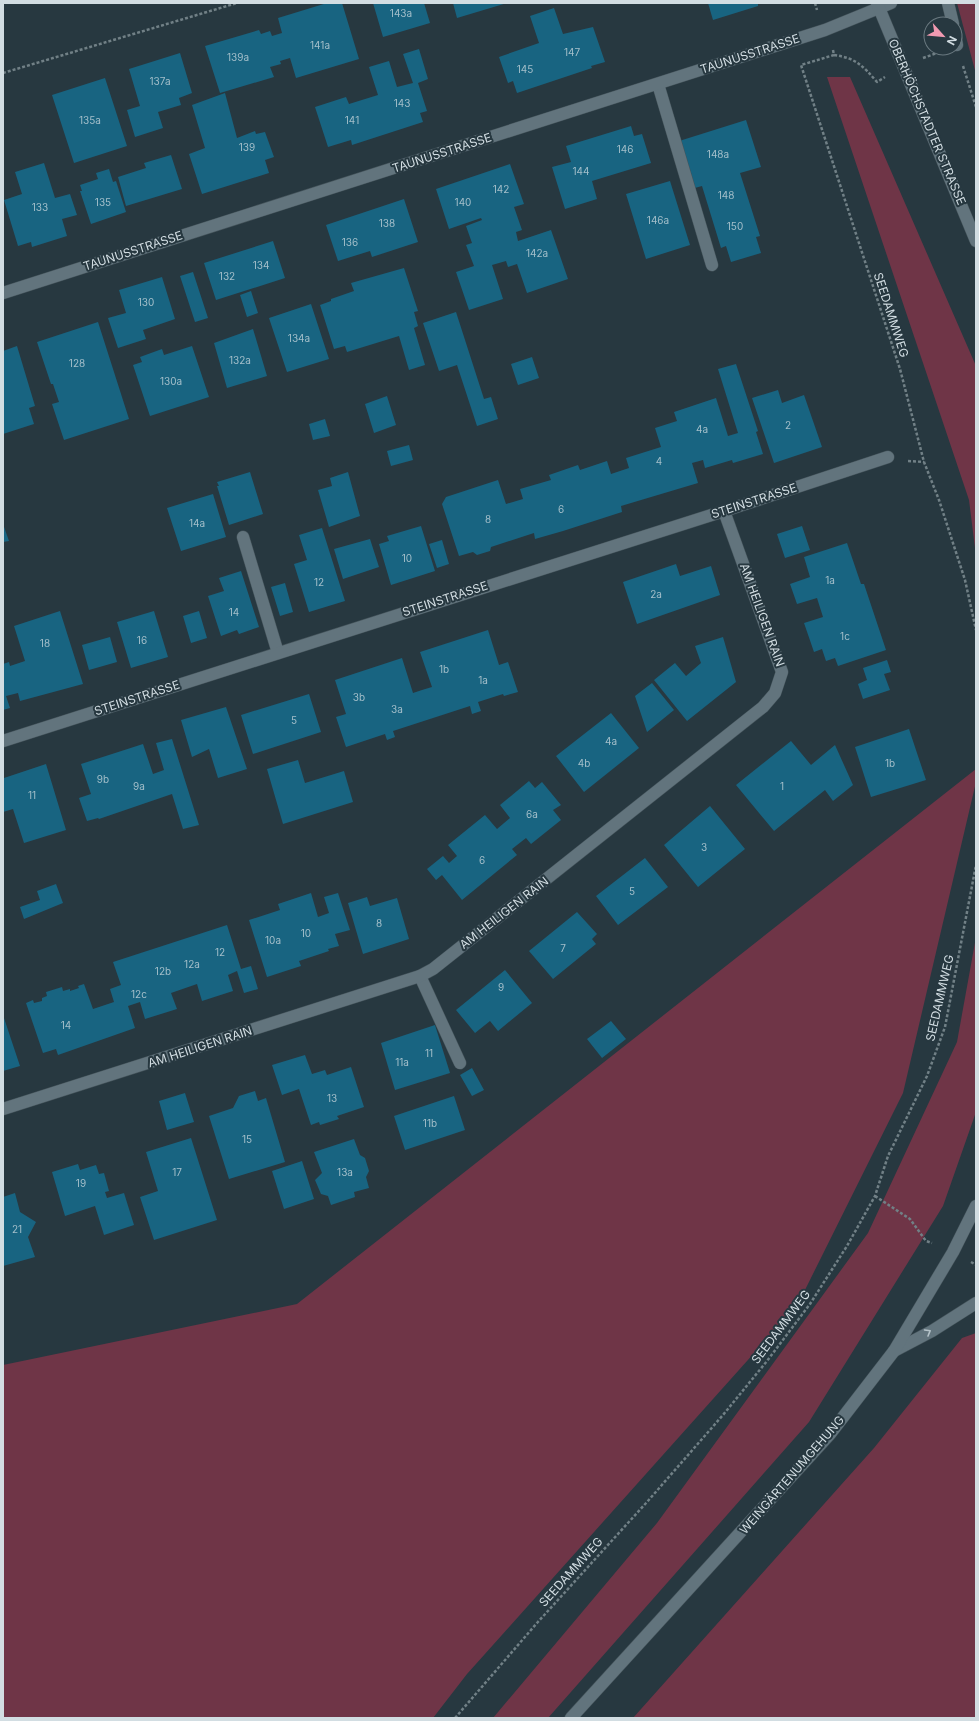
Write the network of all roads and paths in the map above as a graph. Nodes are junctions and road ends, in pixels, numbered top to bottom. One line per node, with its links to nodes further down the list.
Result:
1 (237, 3): 8 (path)
2 (891, 3): 4 (street, TAUNUSSTRASSE)
3 (948, 3): 5 (street)
4 (878, 5): 6 (street, TAUNUSSTRASSE); 11 (street, OBERHÖCHSTADTER STRASSE)
5 (951, 16)
6 (825, 30): 9 (street, TAUNUSSTRASSE); 17 (path, SEEDAMMWEG)
7 (961, 56): 10 (path)
8 (3, 73)
9 (658, 84): 12 (street); 13 (street, TAUNUSSTRASSE)
10 (976, 107)
11 (976, 241)
12 (712, 265)
13 (3, 293)
14 (888, 456): 15 (street, STEINSTRASSE)
15 (724, 511): 18 (street, STEINSTRASSE); 21 (street, AM HEILIGEN RAIN)
16 (243, 538): 18 (street)
17 (976, 630)
18 (278, 653): 19 (street, STEINSTRASSE)
19 (3, 741)
20 (976, 865): 24 (path, SEEDAMMWEG)
21 (420, 976): 22 (street); 23 (street, AM HEILIGEN RAIN)
22 (460, 1063)
23 (3, 1109)
24 (875, 1196): 26 (path); 29 (path, SEEDAMMWEG)
25 (976, 1206): 28 (street, WEINGÄRTENUMGEHUNG)
26 (926, 1241)
27 (976, 1303): 28 (street, one-way to 27)
28 (894, 1352): 30 (street, WEINGÄRTENUMGEHUNG)
29 (455, 1718)
30 (571, 1718)

